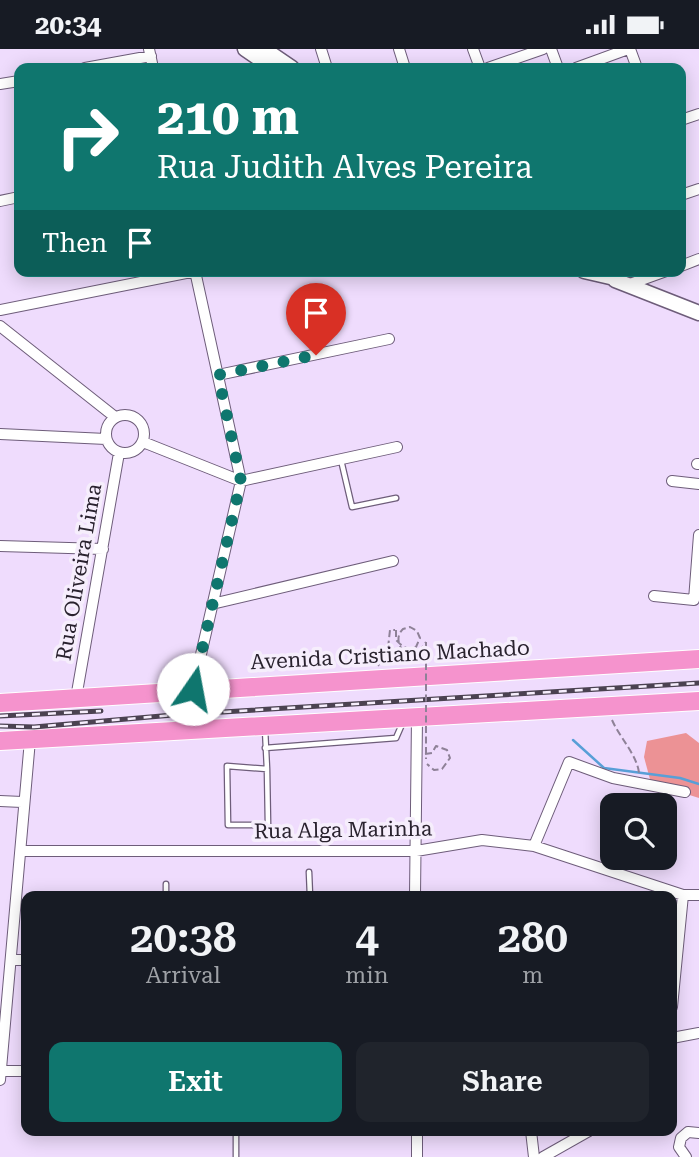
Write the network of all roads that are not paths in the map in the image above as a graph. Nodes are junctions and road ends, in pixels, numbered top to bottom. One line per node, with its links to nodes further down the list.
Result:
1 (264, 49): 8 (street)
2 (543, 49): 9 (street)
3 (629, 49): 10 (street)
4 (248, 50): 7 (street)
5 (150, 52): 6 (street)
6 (105, 63)
7 (266, 63)
8 (285, 63)
9 (502, 63)
10 (590, 63)
11 (165, 277): 15 (street)
12 (196, 277): 18 (street)
13 (620, 278): 14 (street)
14 (695, 309)
15 (0, 310)
16 (0, 326): 19 (street)
17 (389, 339): 18 (street)
18 (218, 375): 26 (street)
19 (116, 417): 21 (street); 22 (street)
20 (0, 434): 21 (street)
21 (106, 439): 24 (street)
22 (143, 442): 24 (street); 26 (street)
23 (397, 447): 25 (street)
24 (119, 453): 32 (street, Rua Oliveira Lima)
25 (341, 460): 26 (street); 29 (lane)
26 (241, 481): 36 (street)
27 (672, 481): 28 (street)
28 (699, 484)
29 (396, 498)
30 (699, 535): 33 (street)
31 (0, 546): 32 (street)
32 (103, 549): 39 (street, Rua Oliveira Lima)
33 (698, 553): 35 (street)
34 (393, 561): 36 (street)
35 (654, 596)
36 (212, 604): 38 (street)
37 (699, 659): 38 (highway, Avenida Cristiano Machado)
38 (193, 689): 39 (highway, Avenida Cristiano Machado)
39 (76, 698): 41 (highway, Avenida Cristiano Machado)
40 (699, 701): 42 (highway)
41 (0, 703)
42 (410, 718): 43 (highway); 46 (lane); 53 (street)
43 (265, 725): 44 (highway); 46 (lane)
44 (30, 740): 45 (highway); 50 (street)
45 (0, 741)
46 (265, 748): 47 (lane)
47 (267, 769): 47 (lane)
48 (685, 792): 51 (street)
49 (0, 801): 50 (street)
50 (22, 802): 52 (street)
51 (534, 846): 53 (street, Rua Alga Marinha); 59 (street, Rua Alga Marinha)
52 (21, 851): 53 (street, Rua Alga Marinha); 64 (street)
53 (416, 851): 58 (street)
54 (309, 872): 57 (lane)
55 (166, 884): 56 (lane)
56 (166, 891)
57 (310, 891)
58 (415, 891)
59 (671, 891)
60 (677, 893): 61 (street, Rua Alga Marinha)
61 (683, 895): 62 (street, Rua Alga Marinha); 63 (street)
62 (699, 895)
63 (677, 950)
64 (11, 960): 65 (street); 68 (street)
65 (21, 960)
66 (699, 1033): 67 (street)
67 (677, 1037)
68 (1, 1071): 69 (street); 70 (street)
69 (21, 1071)
70 (0, 1080)
71 (699, 1133): 80 (street)
72 (236, 1136): 76 (lane)
73 (416, 1136): 77 (street)
74 (532, 1136): 78 (street)
75 (580, 1136): 79 (street)
76 (236, 1157)
77 (416, 1157)
78 (534, 1157)
79 (543, 1157)
80 (686, 1157)

